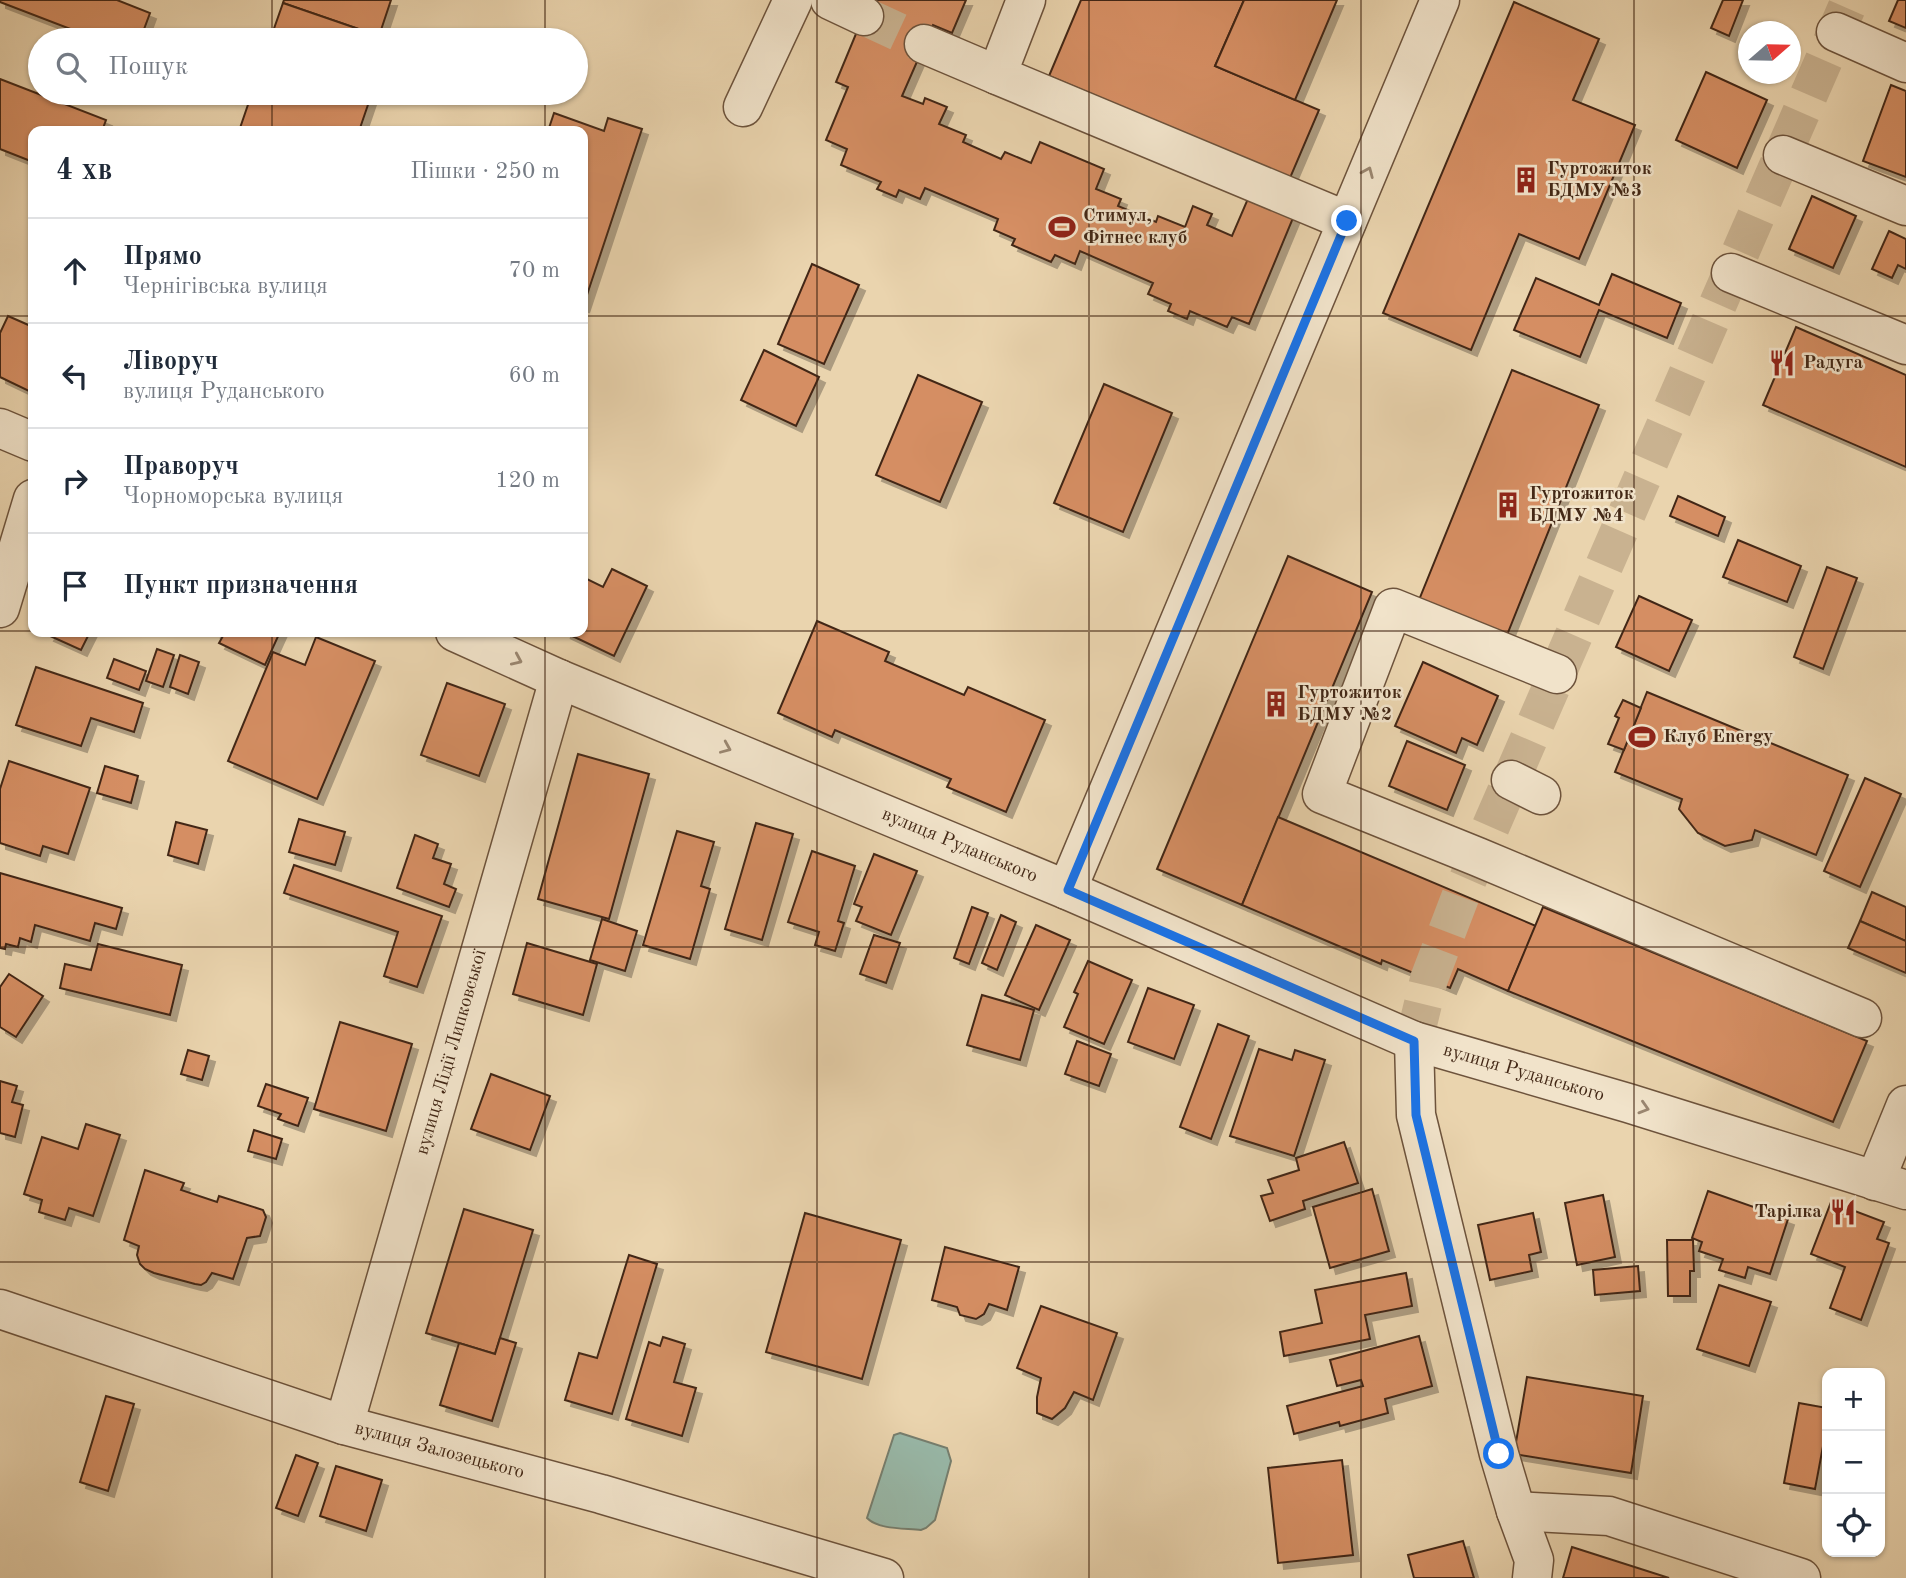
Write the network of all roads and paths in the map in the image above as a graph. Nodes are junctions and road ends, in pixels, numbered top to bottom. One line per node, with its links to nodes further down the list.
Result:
1 (793, 0): 8 (street)
2 (1026, 0): 7 (street)
3 (1440, 0): 11 (street, one-way to 3)
4 (1836, 32): 6 (street)
5 (924, 44): 7 (street)
6 (1906, 62)
7 (997, 75): 11 (street)
8 (743, 107)
9 (1783, 155): 10 (street)
10 (1906, 206)
11 (1347, 221): 21 (street)
12 (1731, 273): 13 (street)
13 (1906, 345)
14 (0, 428): 15 (street)
15 (28, 440)
16 (28, 516): 17 (street)
17 (0, 608)
18 (466, 637): 20 (street, вулиця Руданського, one-way to 20)
19 (1557, 674): 22 (street)
20 (559, 679): 21 (street, вулиця Руданського, one-way to 21); 27 (street, вулиця Лідії Липковської)
21 (1068, 890): 23 (street, вулиця Руданського)
22 (1862, 1018)
23 (1414, 1041): 25 (street, вулиця Руданського, one-way to 25); 28 (street)
24 (1906, 1105): 25 (street)
25 (1890, 1185)
26 (0, 1309): 27 (street, вулиця Залозецького)
27 (344, 1425): 29 (street, вулиця Залозецького)
28 (1516, 1511): 30 (street); 31 (street)
29 (884, 1578)
30 (1532, 1578)
31 (1801, 1578)

